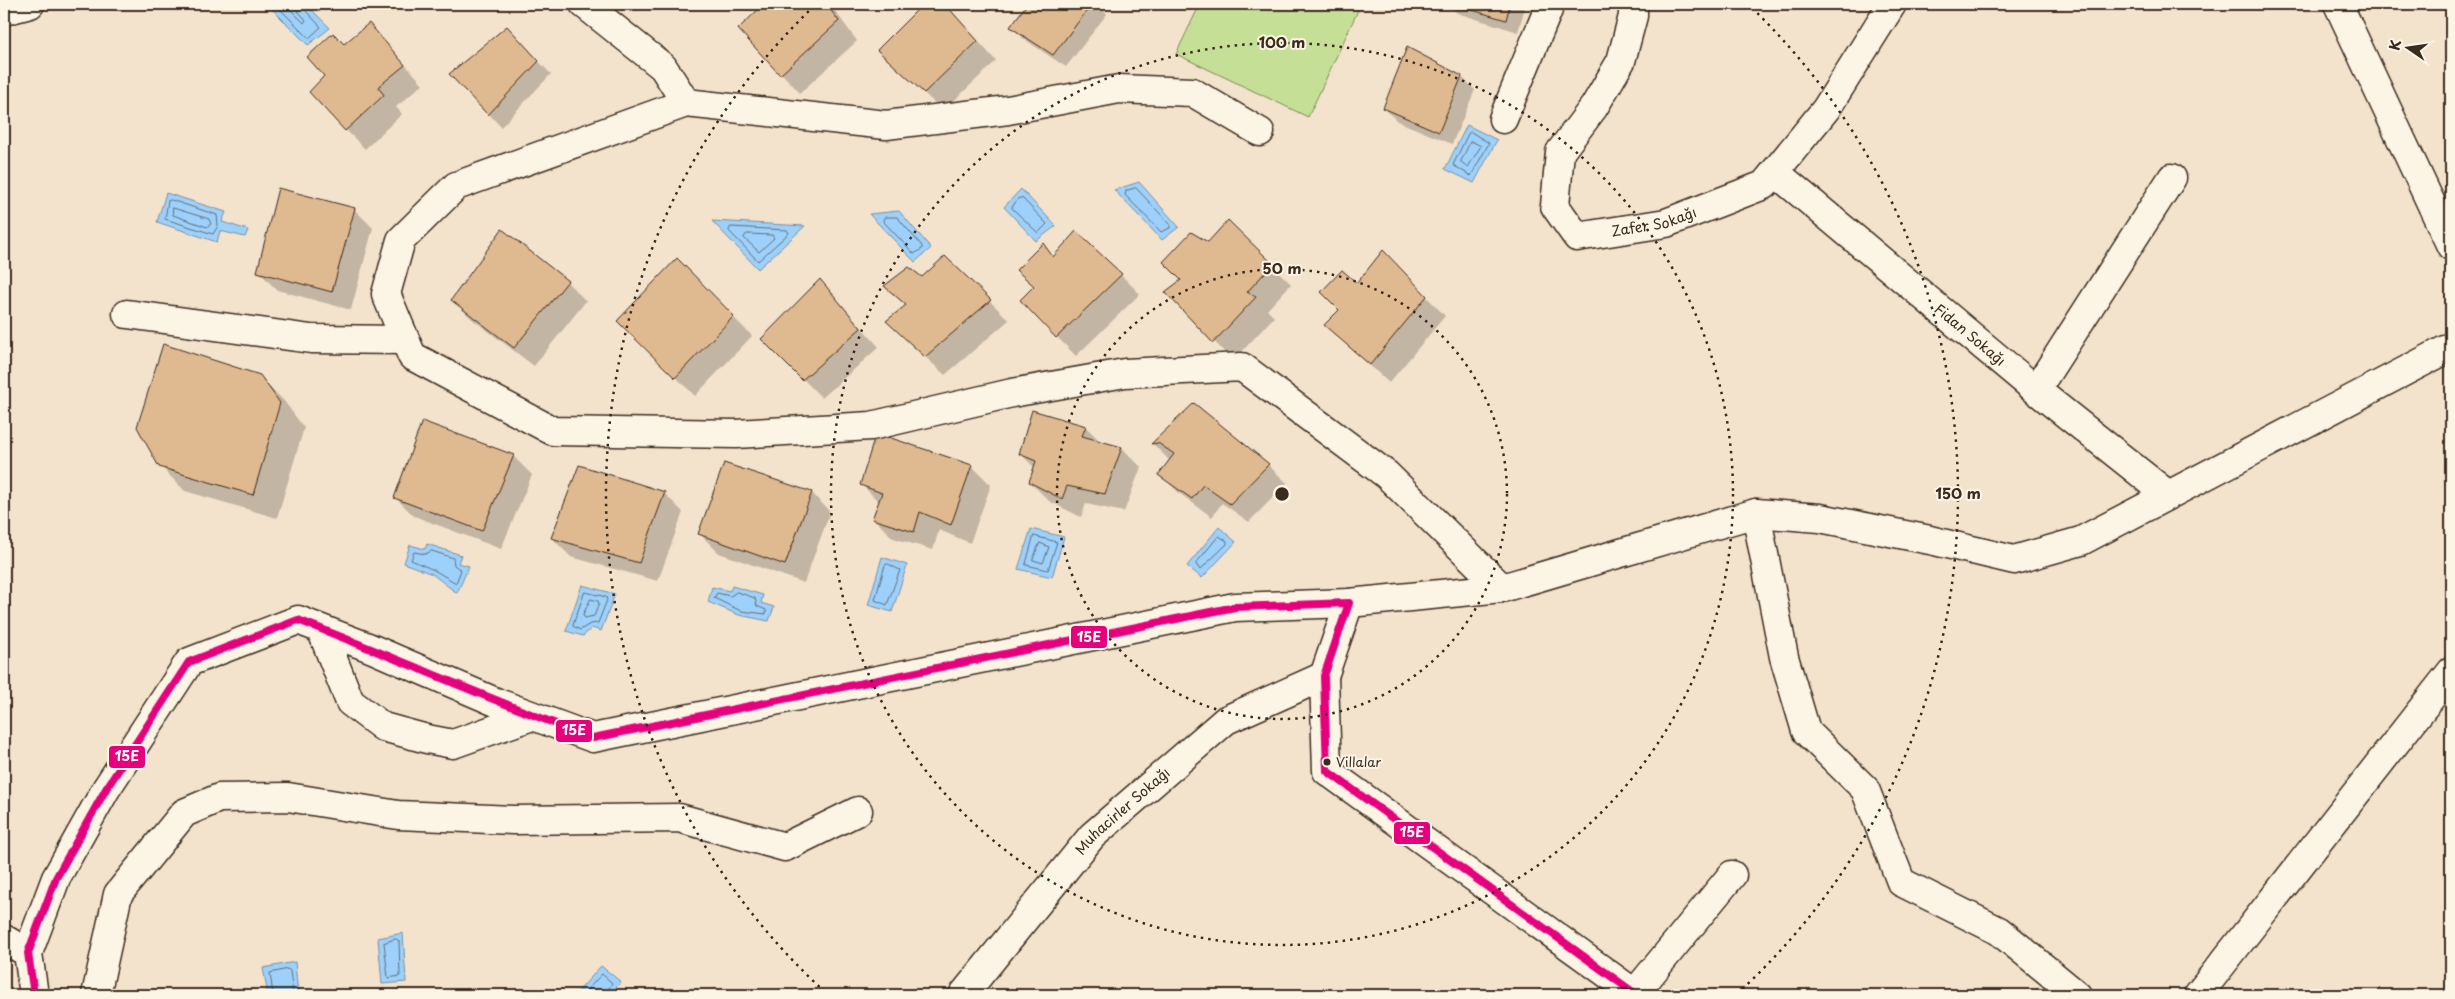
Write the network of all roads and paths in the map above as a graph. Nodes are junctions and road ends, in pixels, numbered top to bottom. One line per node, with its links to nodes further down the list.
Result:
1 (30, 4): 7 (street)
2 (584, 4): 8 (street)
3 (1546, 4): 9 (street)
4 (1633, 4): 11 (street, Zafer Sokağı)
5 (1892, 4): 11 (street, Zafer Sokağı)
6 (2338, 4): 13 (street)
7 (4, 11)
8 (686, 103): 10 (street); 15 (street)
9 (1503, 119)
10 (1260, 132)
11 (1775, 172): 17 (street, Fidan Sokağı)
12 (2172, 178): 17 (street)
13 (2451, 246)
14 (127, 314): 15 (street)
15 (406, 340): 20 (street)
16 (2451, 347): 18 (street)
17 (2036, 390): 18 (street, Fidan Sokağı)
18 (2168, 495): 19 (street)
19 (1756, 513): 20 (street); 34 (street)
20 (1502, 588): 21 (street)
21 (1348, 603): 24 (street); 25 (street)
22 (321, 629): 25 (street); 25 (street); 29 (street)
23 (2451, 672): 35 (street)
24 (1324, 676): 30 (street); 33 (street, Muhacirler Sokağı)
25 (532, 716)
26 (858, 811): 32 (street)
27 (1732, 875): 30 (street)
28 (4, 939): 29 (street)
29 (28, 953): 31 (street)
30 (1636, 994)
31 (34, 995)
32 (96, 995)
33 (963, 995)
34 (2077, 995)
35 (2198, 995)

